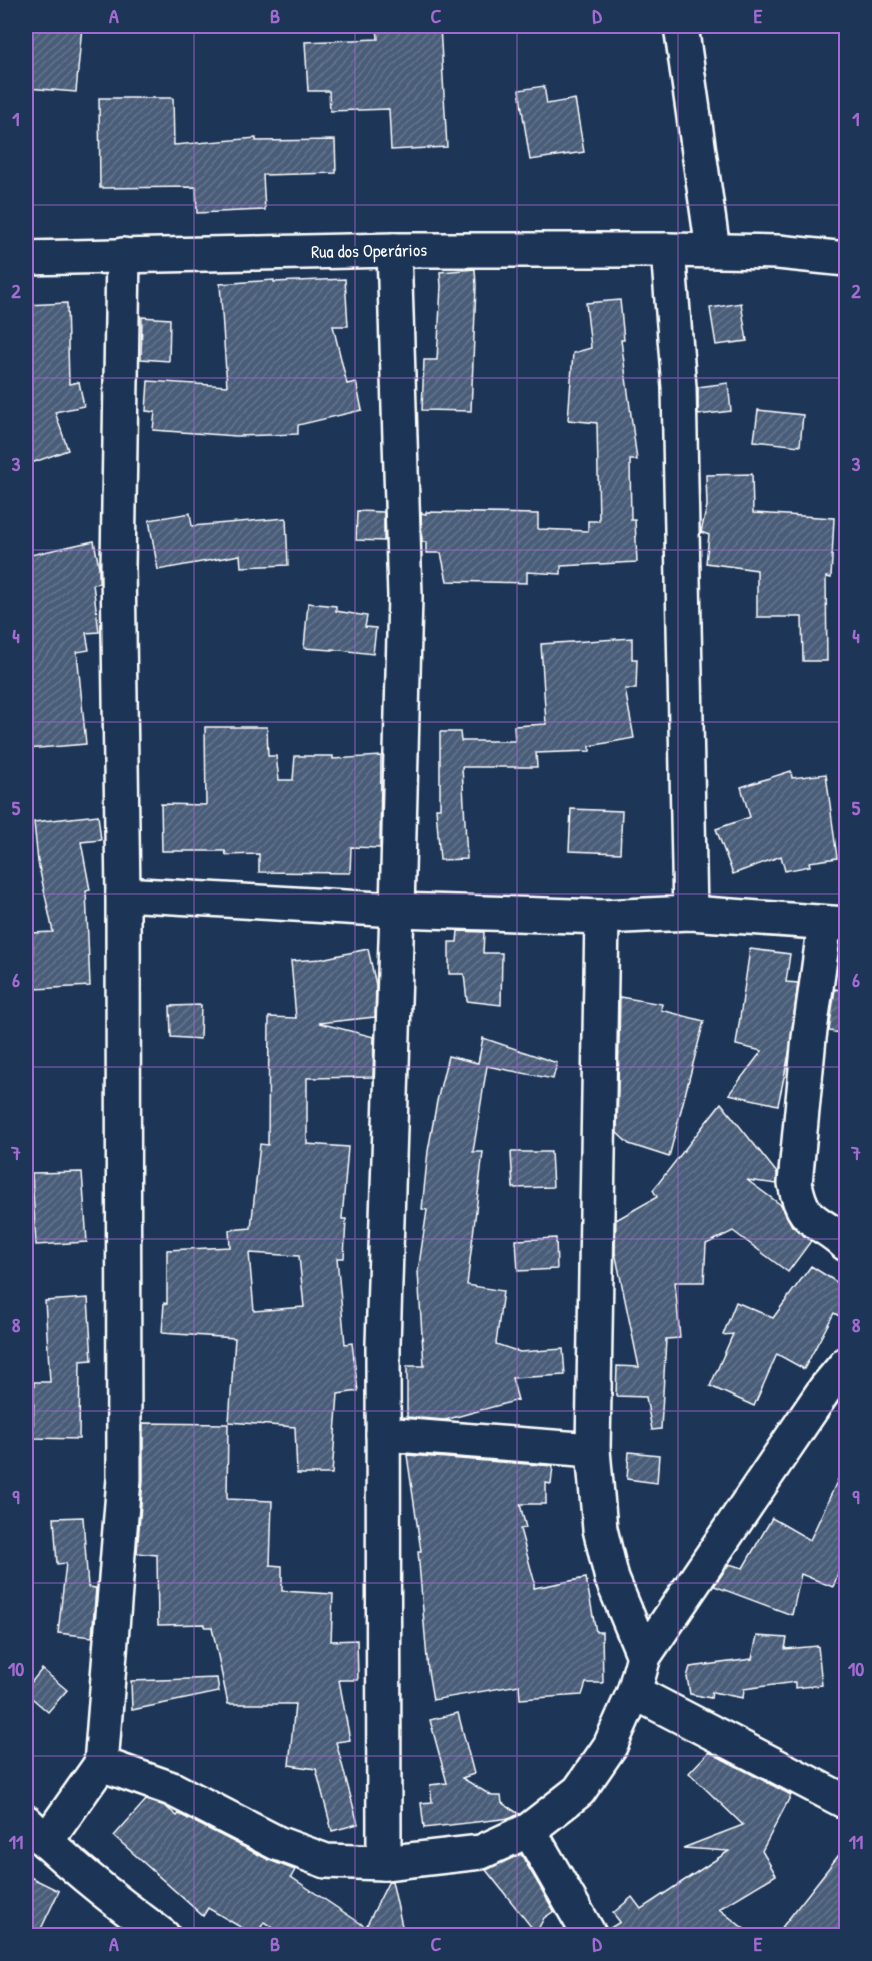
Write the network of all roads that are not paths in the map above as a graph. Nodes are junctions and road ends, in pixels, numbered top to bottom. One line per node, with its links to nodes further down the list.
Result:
1 (681, 26): 4 (street)
2 (394, 250): 3 (street, Rua dos Operários); 5 (street, Rua dos Operários); 9 (street)
3 (668, 250): 4 (street, Rua dos Operários); 10 (street)
4 (713, 250): 7 (street, Rua dos Operários)
5 (123, 255): 6 (street, Rua dos Operários); 8 (street)
6 (26, 258)
7 (846, 259)
8 (123, 894): 9 (street); 19 (street)
9 (398, 910): 11 (street); 15 (street)
10 (690, 913): 11 (street); 12 (street)
11 (602, 917): 16 (street)
12 (836, 923): 13 (street)
13 (846, 1244)
14 (846, 1364): 17 (street)
15 (383, 1434): 16 (street); 23 (street)
16 (593, 1450): 17 (street)
17 (644, 1656): 18 (street)
18 (634, 1692): 20 (street); 21 (street)
19 (101, 1764): 22 (street); 23 (street)
20 (846, 1802)
21 (529, 1830): 23 (street); 25 (street)
22 (35, 1832): 24 (street)
23 (384, 1863)
24 (163, 1935)
25 (590, 1935)

